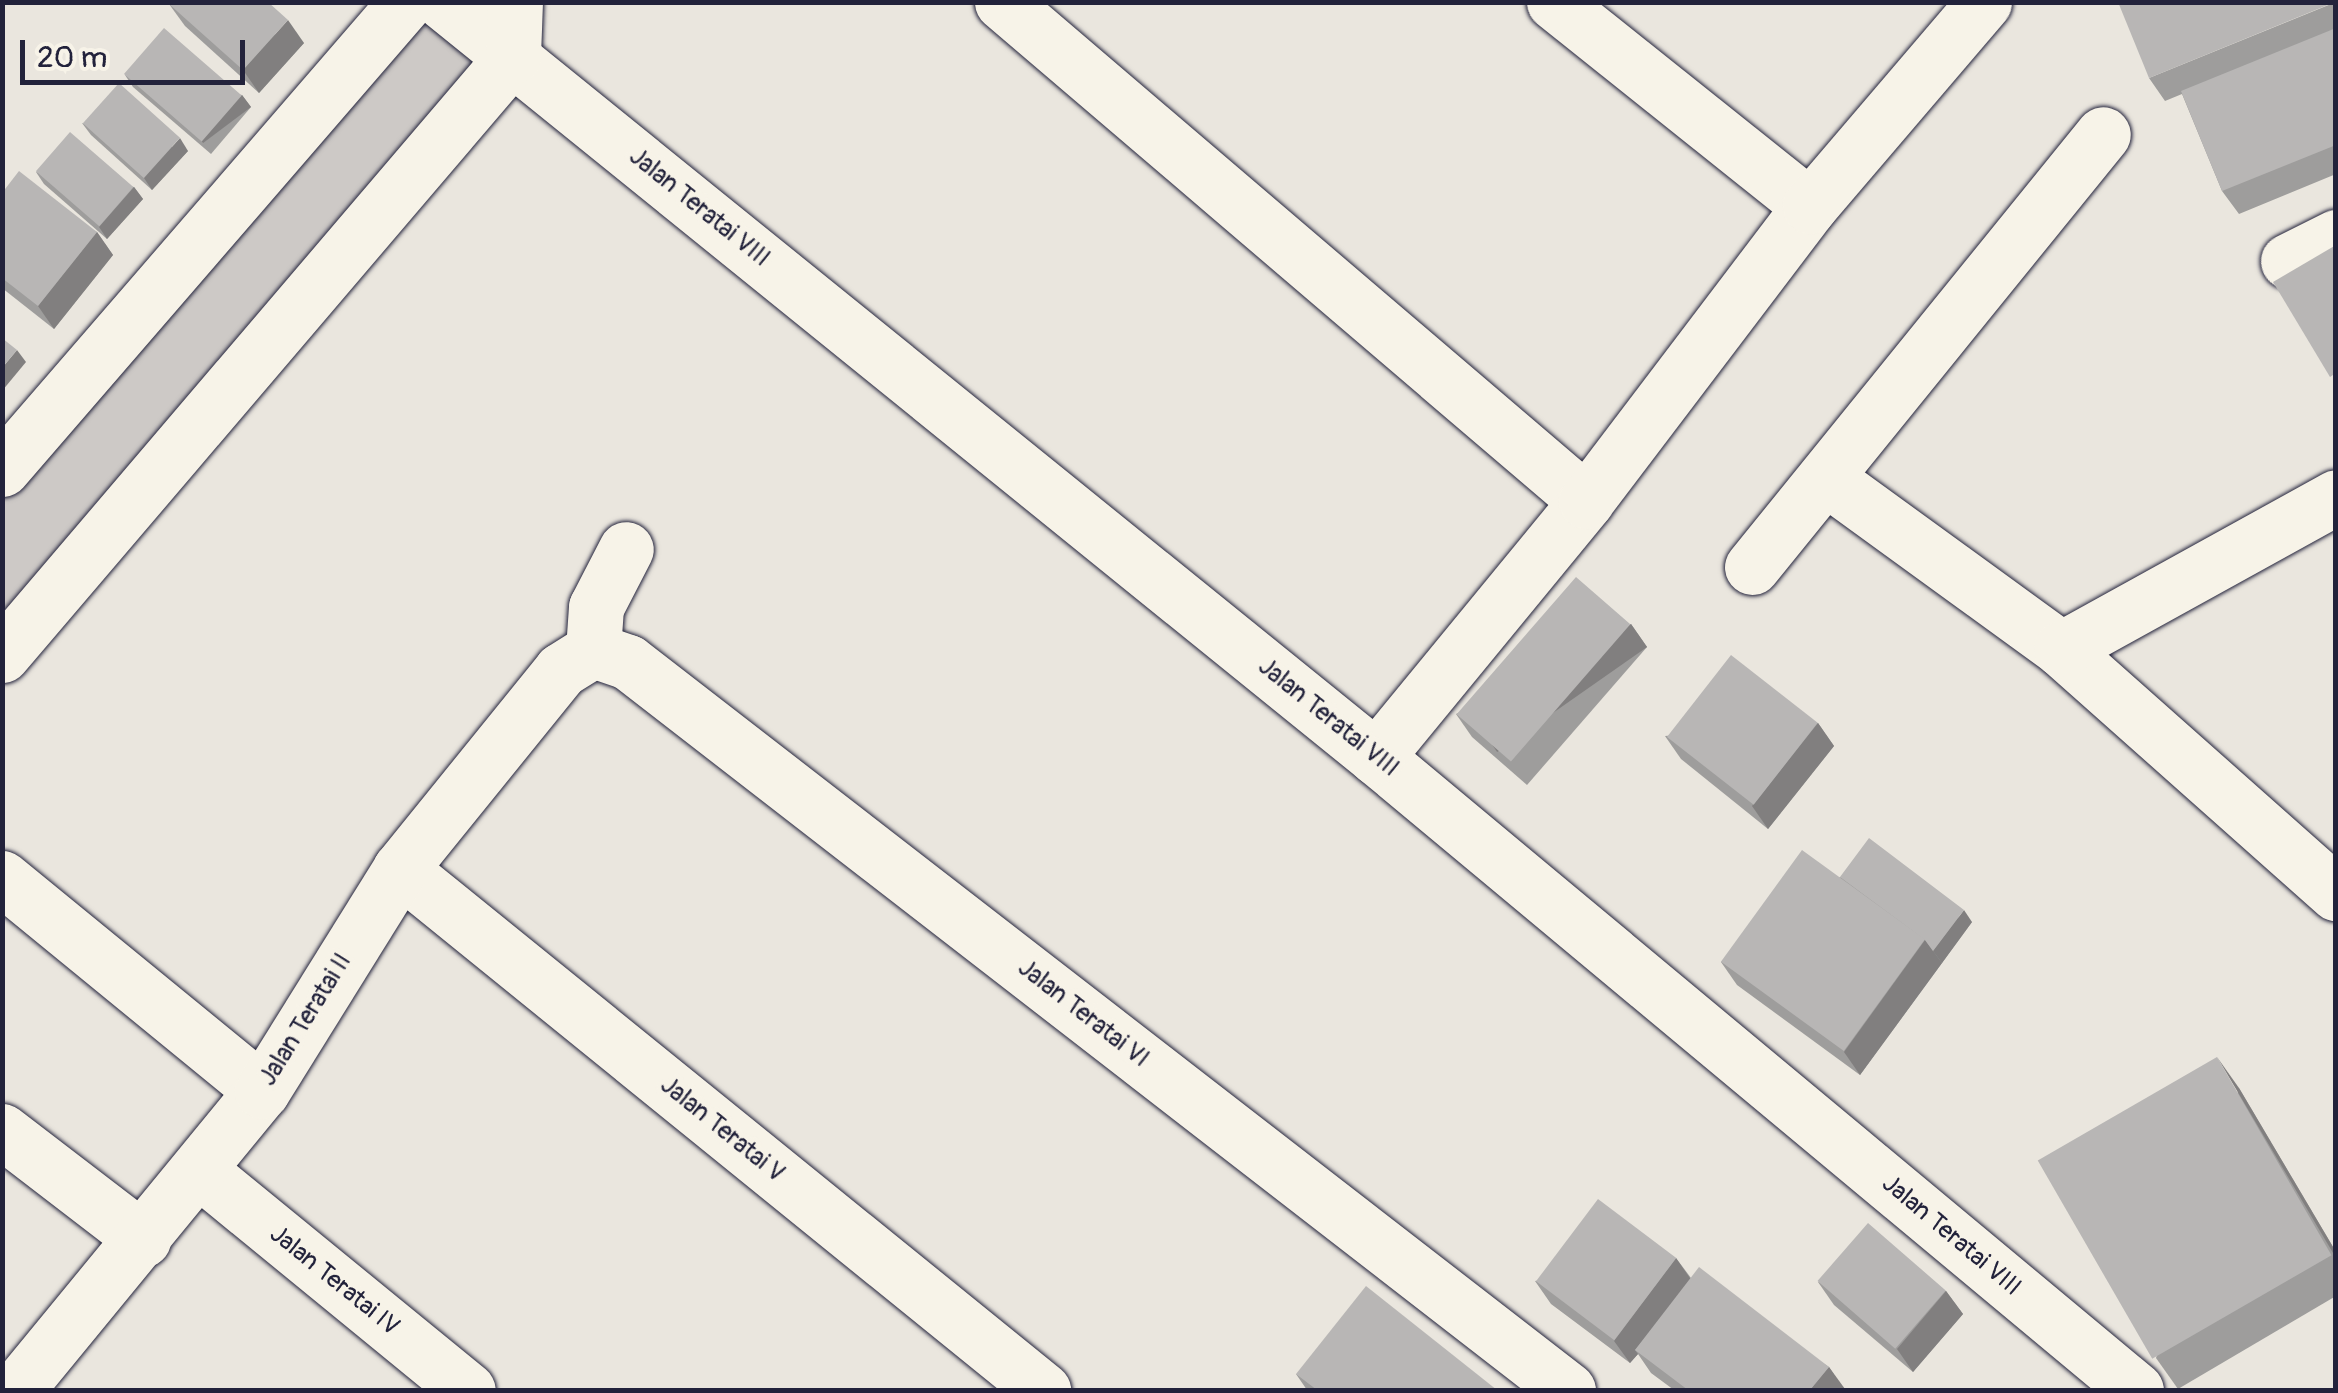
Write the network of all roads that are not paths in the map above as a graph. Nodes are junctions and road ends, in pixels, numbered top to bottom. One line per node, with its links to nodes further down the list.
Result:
1 (406, 2): 10 (street)
2 (443, 2): 7 (street, Jalan Teratai VIII)
3 (515, 2): 7 (street)
4 (1002, 2): 13 (street)
5 (1554, 2): 9 (street)
6 (1984, 2): 9 (street)
7 (513, 56): 18 (street); 19 (street, Jalan Teratai VIII)
8 (2104, 134): 11 (street)
9 (1810, 206): 13 (street)
10 (2, 468)
11 (1826, 478): 15 (street); 16 (street)
12 (2336, 497): 16 (street)
13 (1586, 502): 19 (street)
14 (626, 549): 17 (street)
15 (1752, 567)
16 (2061, 648): 22 (street)
17 (593, 650): 20 (street, Jalan Teratai II); 31 (street, Jalan Teratai VI)
18 (2, 655)
19 (1376, 757): 27 (street, Jalan Teratai VIII)
20 (400, 869): 23 (street, Jalan Teratai II); 30 (street, Jalan Teratai V)
21 (2, 878): 23 (street)
22 (2336, 892)
23 (262, 1091): 25 (street, Jalan Teratai II)
24 (2, 1130): 26 (street)
25 (200, 1171): 26 (street, Jalan Teratai II); 29 (street, Jalan Teratai IV)
26 (143, 1239): 28 (street, Jalan Teratai II)
27 (2110, 1383)
28 (16, 1390)
29 (468, 1390)
30 (1043, 1390)
31 (1568, 1390)

